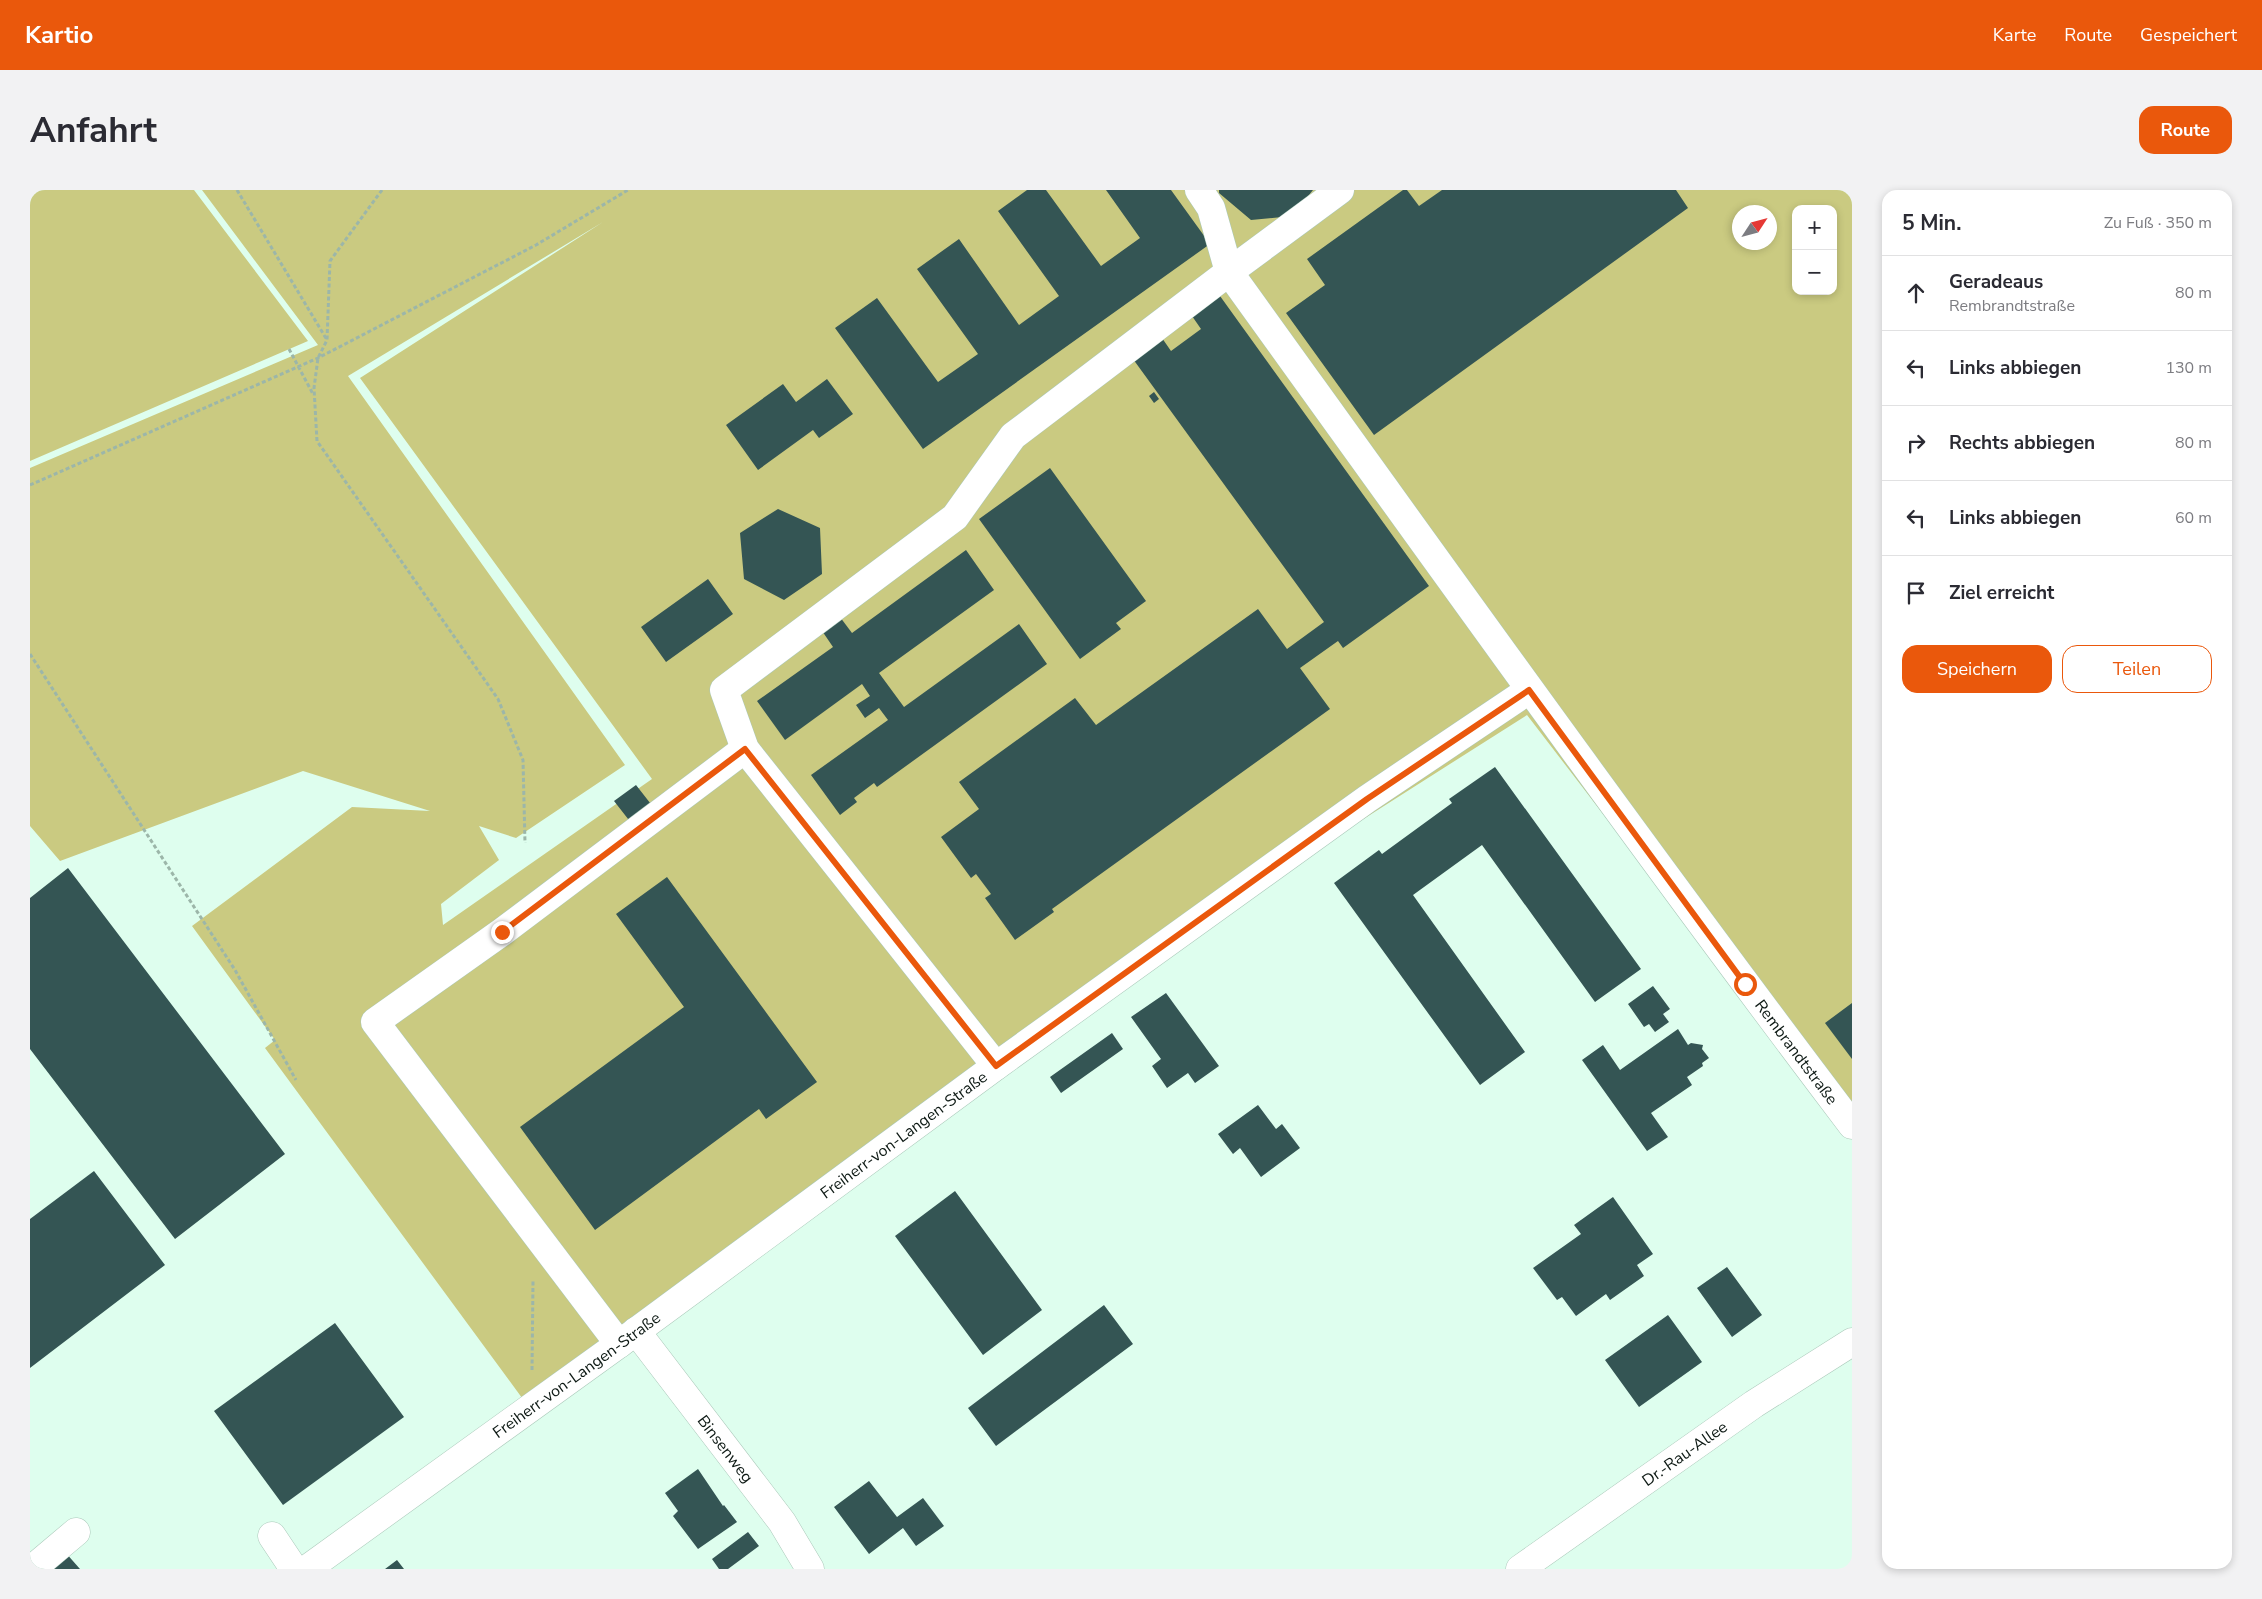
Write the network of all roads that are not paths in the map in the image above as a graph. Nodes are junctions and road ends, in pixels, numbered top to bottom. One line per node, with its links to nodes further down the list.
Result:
1 (1199, 190): 3 (street, Rembrandtstraße)
2 (1340, 190): 3 (street)
3 (1230, 272): 4 (street, Rembrandtstraße); 5 (street)
4 (1529, 690): 6 (street, Freiherr-von-Langen-Straße); 7 (street, Rembrandtstraße)
5 (745, 749): 6 (street); 8 (street, Binsenweg)
6 (996, 1066): 8 (street, Freiherr-von-Langen-Straße)
7 (1852, 1125)
8 (628, 1338): 14 (street, Freiherr-von-Langen-Straße); 15 (street, Binsenweg)
9 (1852, 1342): 16 (street, Dr.-Rau-Allee)
10 (76, 1532): 12 (street)
11 (272, 1536): 13 (street)
12 (32, 1569)
13 (294, 1569)
14 (307, 1569)
15 (810, 1569)
16 (1520, 1569)

